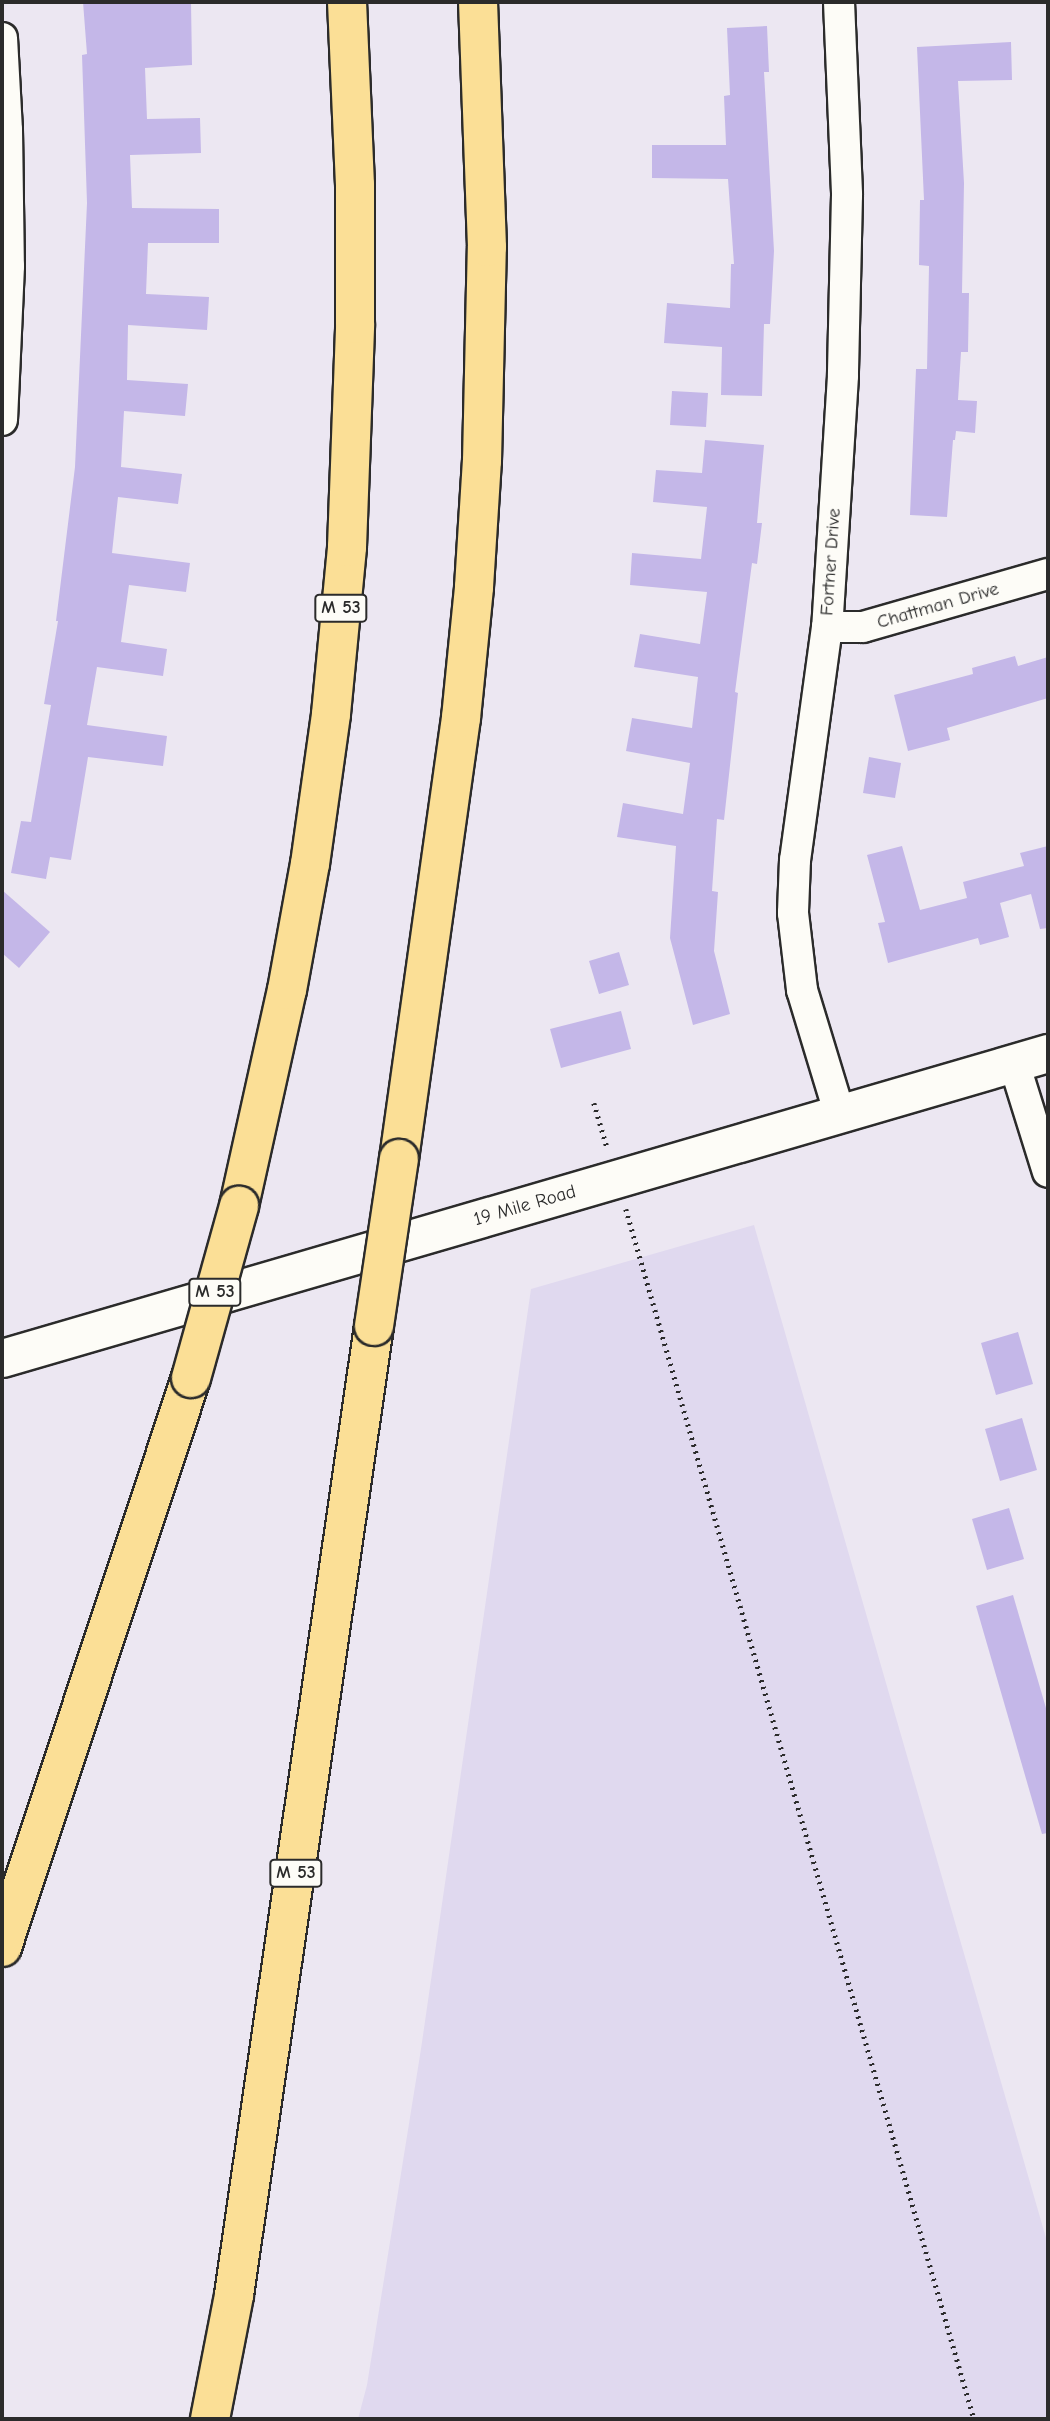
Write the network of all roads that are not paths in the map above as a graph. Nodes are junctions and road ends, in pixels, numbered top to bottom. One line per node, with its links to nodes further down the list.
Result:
1 (347, 2): 12 (highway, M 53, bridge)
2 (478, 2): 13 (highway, M 53, bridge)
3 (839, 2): 7 (street, Fortner Drive)
4 (2, 38): 5 (street)
5 (2, 420)
6 (1048, 574): 7 (street, Chattman Drive)
7 (827, 627): 9 (street, Fortner Drive)
8 (1031, 1058): 9 (street, 19 Mile Road); 10 (street)
9 (840, 1115): 11 (street, 19 Mile Road)
10 (1048, 1172)
11 (2, 1358)
12 (2, 1947)
13 (210, 2419)

